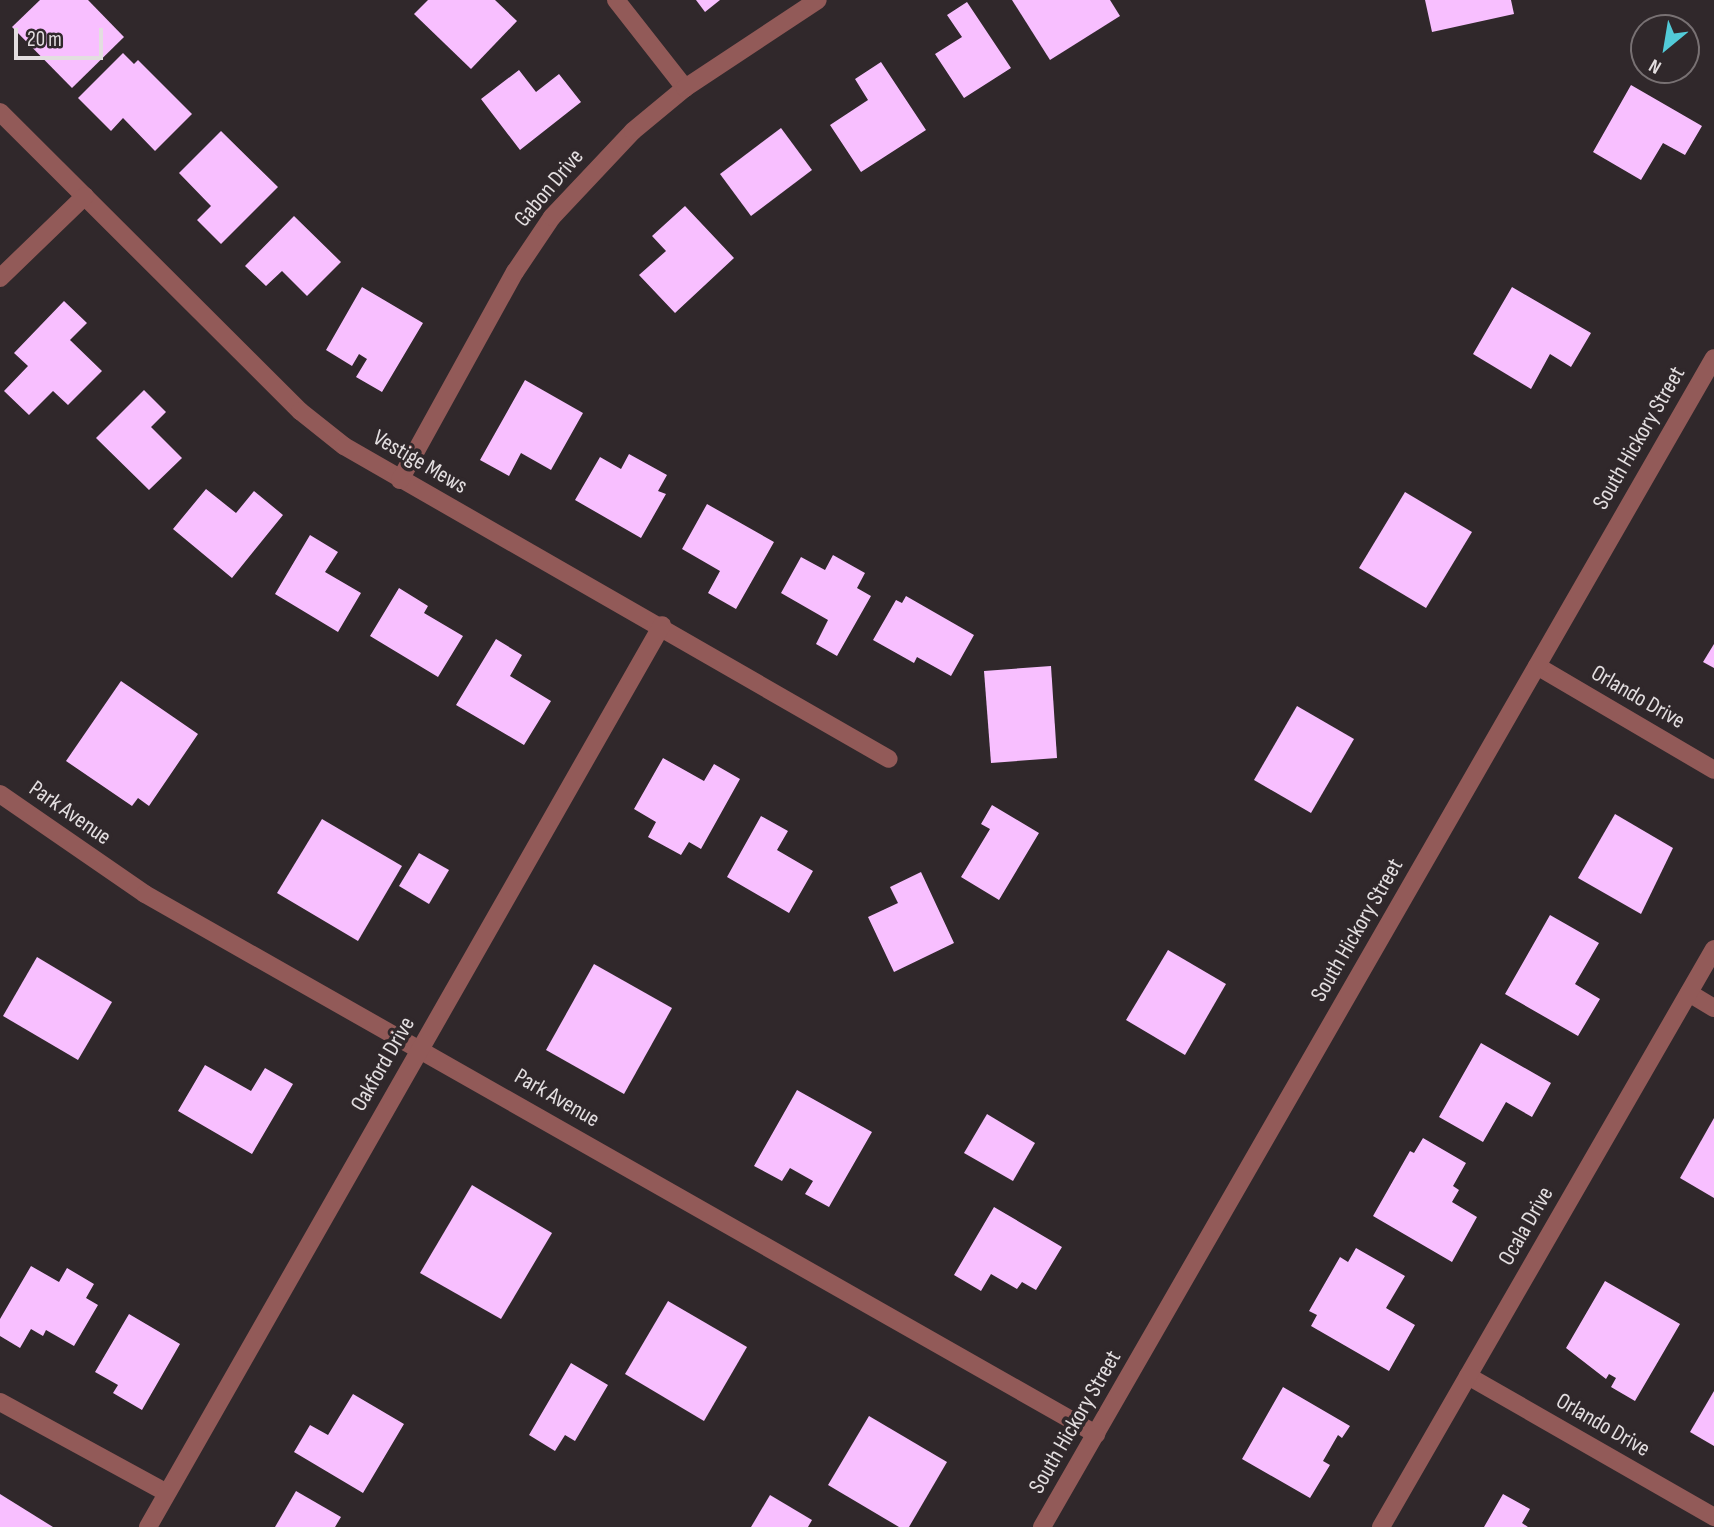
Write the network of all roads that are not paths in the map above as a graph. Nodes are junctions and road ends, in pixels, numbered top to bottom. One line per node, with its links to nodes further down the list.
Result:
1 (616, 0): 3 (street)
2 (818, 0): 3 (street, Gabon Drive)
3 (685, 88): 8 (street, Gabon Drive)
4 (0, 111): 5 (street, Vestige Mews)
5 (86, 196): 6 (street); 8 (street, Vestige Mews)
6 (0, 278)
7 (1714, 358): 10 (street, South Hickory Street)
8 (400, 480): 9 (street, Vestige Mews)
9 (662, 625): 11 (street, Vestige Mews); 17 (street, Oakford Drive)
10 (1538, 666): 12 (street, Orlando Drive); 20 (street, South Hickory Street)
11 (889, 759)
12 (1714, 770)
13 (0, 794): 17 (street, Park Avenue)
14 (1714, 949): 15 (street, Ocala Drive)
15 (1689, 993): 16 (street); 18 (street, Ocala Drive)
16 (1714, 1008)
17 (420, 1048): 20 (street, Park Avenue); 21 (street, Oakford Drive)
18 (1468, 1376): 22 (street, Orlando Drive); 25 (street, Ocala Drive)
19 (0, 1402): 21 (street)
20 (1096, 1434): 24 (street, South Hickory Street)
21 (167, 1493): 23 (street, Oakford Drive)
22 (1714, 1517)
23 (148, 1527)
24 (1042, 1527)
25 (1381, 1527)

